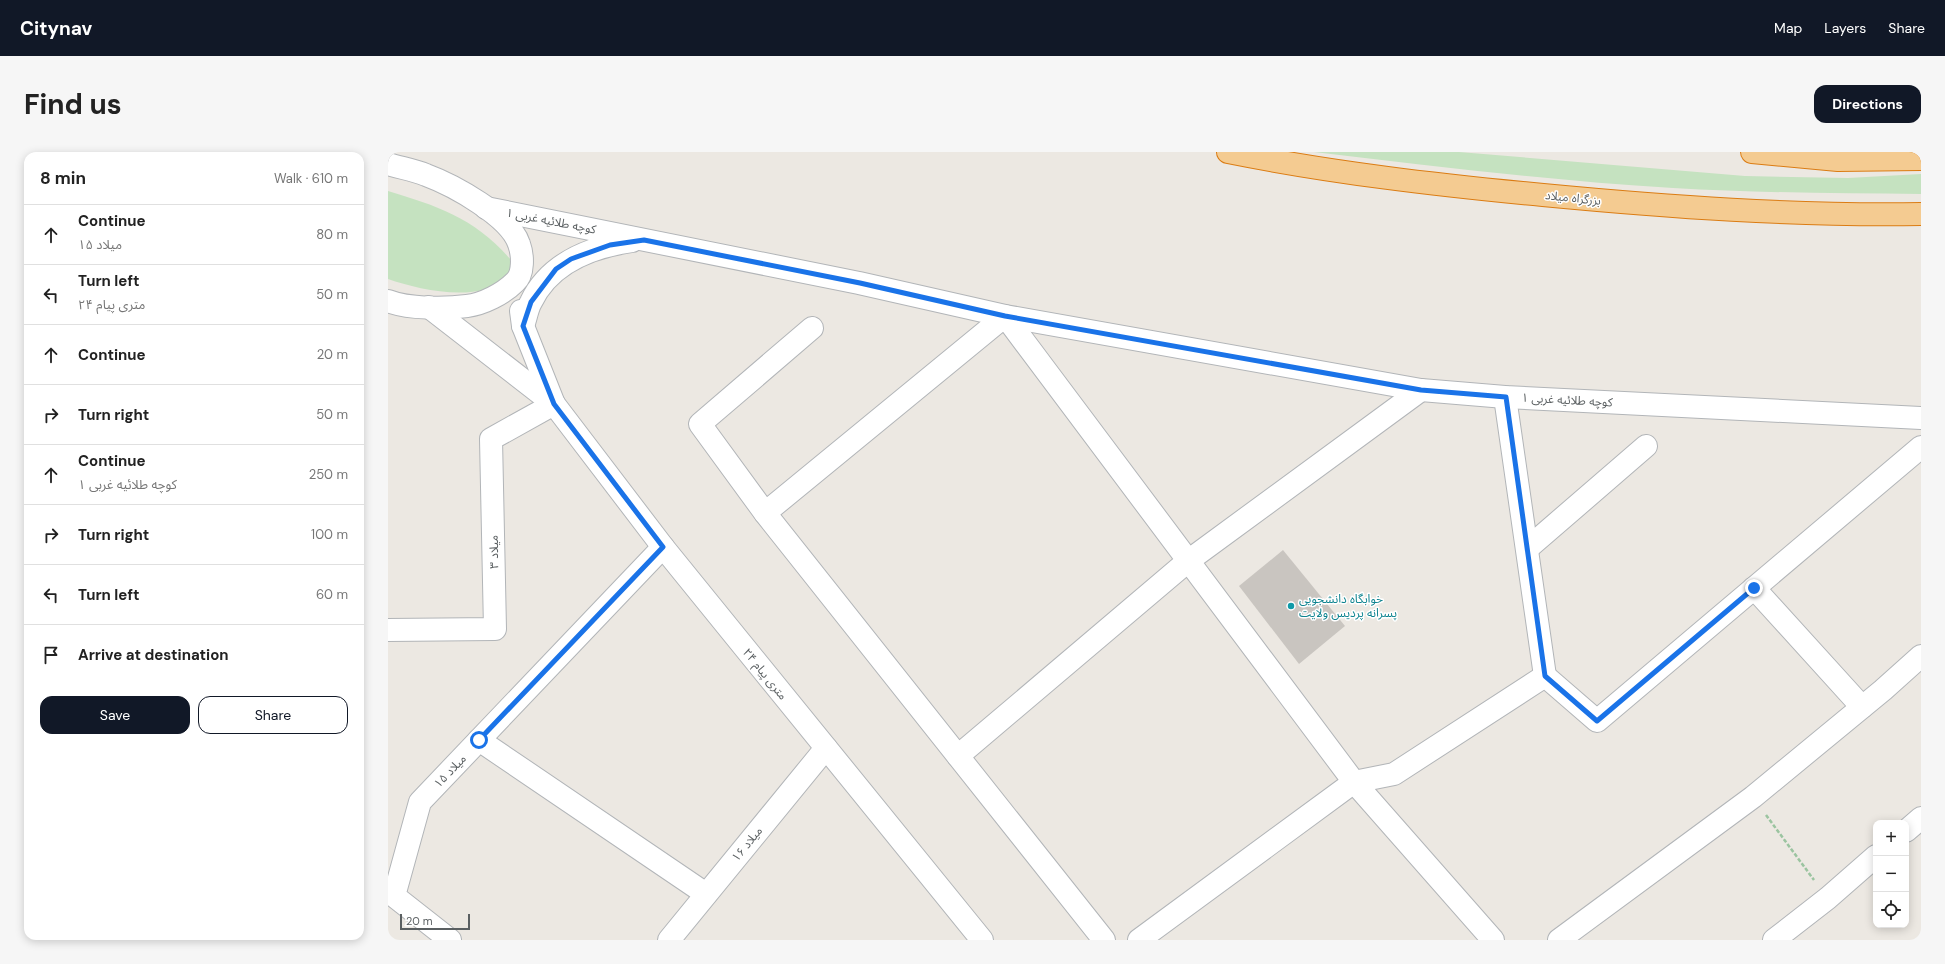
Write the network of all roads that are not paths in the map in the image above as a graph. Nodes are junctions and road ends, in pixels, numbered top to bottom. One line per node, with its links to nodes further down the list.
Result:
1 (1228, 152): 6 (highway, بزرگراه میلاد)
2 (1752, 152): 3 (highway)
3 (1921, 159)
4 (388, 164): 5 (street)
5 (486, 208): 7 (street, کوچه طلائیه غربی ۱); 8 (street)
6 (1921, 214)
7 (644, 240): 11 (street, کوچه طلائیه غربی ۱); 12 (street)
8 (516, 282): 10 (street); 12 (street)
9 (388, 301): 10 (street)
10 (429, 308): 16 (street)
11 (1005, 316): 14 (street, کوچه طلائیه غربی ۱); 20 (street); 23 (street)
12 (523, 326): 16 (street)
13 (812, 328): 20 (street)
14 (1421, 390): 15 (street, کوچه طلائیه غربی ۱); 23 (street)
15 (1506, 397): 17 (street, کوچه طلائیه غربی ۱); 22 (street)
16 (554, 404): 21 (street, ۲۴ متری پیام); 25 (street, میلاد ۳)
17 (1921, 418)
18 (1646, 446): 22 (street)
19 (1921, 447): 24 (street)
20 (765, 513): 31 (street)
21 (663, 547): 29 (street, میلاد ۱۵); 30 (street, ۲۴ متری پیام)
22 (1528, 548): 27 (street)
23 (1188, 560): 31 (street); 32 (street)
24 (1754, 588): 27 (street); 28 (street)
25 (388, 630)
26 (1921, 656): 28 (street)
27 (1545, 676): 32 (street)
28 (1862, 707): 43 (street)
29 (479, 740): 36 (street); 37 (street, میلاد ۱۵)
30 (826, 748): 36 (street, میلاد ۱۶); 39 (street, ۲۴ متری پیام)
31 (958, 756): 40 (street)
32 (1354, 782): 41 (street); 42 (street)
33 (1921, 818): 34 (street)
34 (1909, 828)
35 (1873, 859): 44 (street)
36 (706, 894): 38 (street, میلاد ۱۶)
37 (450, 940)
38 (669, 940)
39 (982, 940)
40 (1104, 940)
41 (1139, 940)
42 (1493, 940)
43 (1560, 940)
44 (1774, 940)

